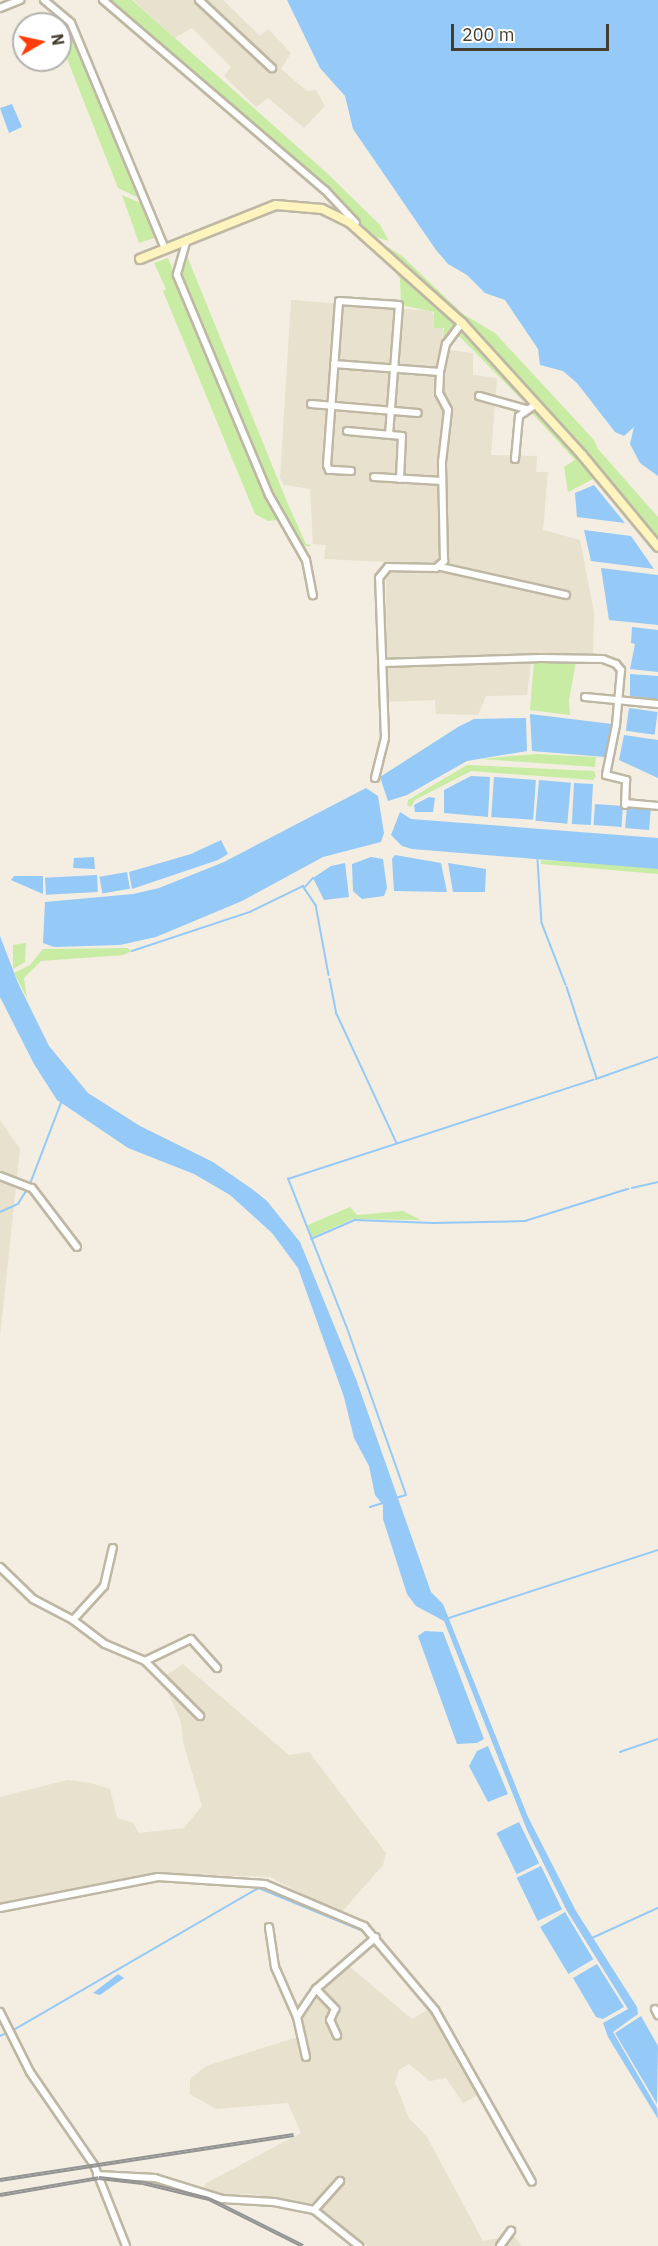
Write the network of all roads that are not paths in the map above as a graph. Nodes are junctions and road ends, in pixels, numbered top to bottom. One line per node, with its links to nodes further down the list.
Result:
1 (20, 0): 5 (street)
2 (44, 0): 9 (street)
3 (103, 0): 7 (street)
4 (199, 0): 6 (street)
5 (0, 8)
6 (272, 68)
7 (360, 228): 8 (street); 11 (street)
8 (188, 239): 9 (street); 31 (street)
9 (165, 249): 10 (street)
10 (140, 259)
11 (462, 323): 14 (street); 17 (street)
12 (334, 364): 13 (street); 13 (street); 18 (street)
13 (394, 369): 14 (street); 20 (street)
14 (440, 372): 28 (street)
15 (479, 396): 19 (street)
16 (311, 404): 18 (street)
17 (536, 404): 19 (street); 29 (street)
18 (332, 405): 20 (street); 25 (street)
19 (526, 409): 24 (street)
20 (391, 410): 21 (street); 23 (street)
21 (418, 413)
22 (347, 431): 23 (street)
23 (389, 434): 27 (street)
24 (515, 459)
25 (351, 471)
26 (374, 477): 27 (street)
27 (400, 479): 28 (street)
28 (442, 481): 30 (street)
29 (658, 547)
30 (441, 567): 32 (street); 33 (street)
31 (313, 595)
32 (566, 595)
33 (383, 663): 35 (street); 37 (street)
34 (585, 697): 35 (street)
35 (616, 701): 36 (street); 38 (street)
36 (658, 704)
37 (375, 778)
38 (658, 806)
39 (0, 1176): 40 (street)
40 (77, 1247)
41 (113, 1548): 43 (street)
42 (0, 1568): 43 (street)
43 (73, 1620): 44 (street)
44 (146, 1661): 45 (street); 46 (street)
45 (217, 1668)
46 (200, 1716)
47 (0, 1908): 49 (street)
48 (269, 1927): 52 (street)
49 (376, 1937): 50 (street); 57 (street)
50 (316, 1989): 52 (street); 53 (street)
51 (0, 2012): 55 (street)
52 (297, 2017): 54 (street)
53 (336, 2035)
54 (306, 2057)
55 (97, 2175): 58 (street); 60 (street)
56 (340, 2181): 58 (street)
57 (532, 2182)
58 (314, 2210): 61 (street)
59 (511, 2231): 62 (street)
60 (126, 2246)
61 (359, 2246)
62 (500, 2246)

